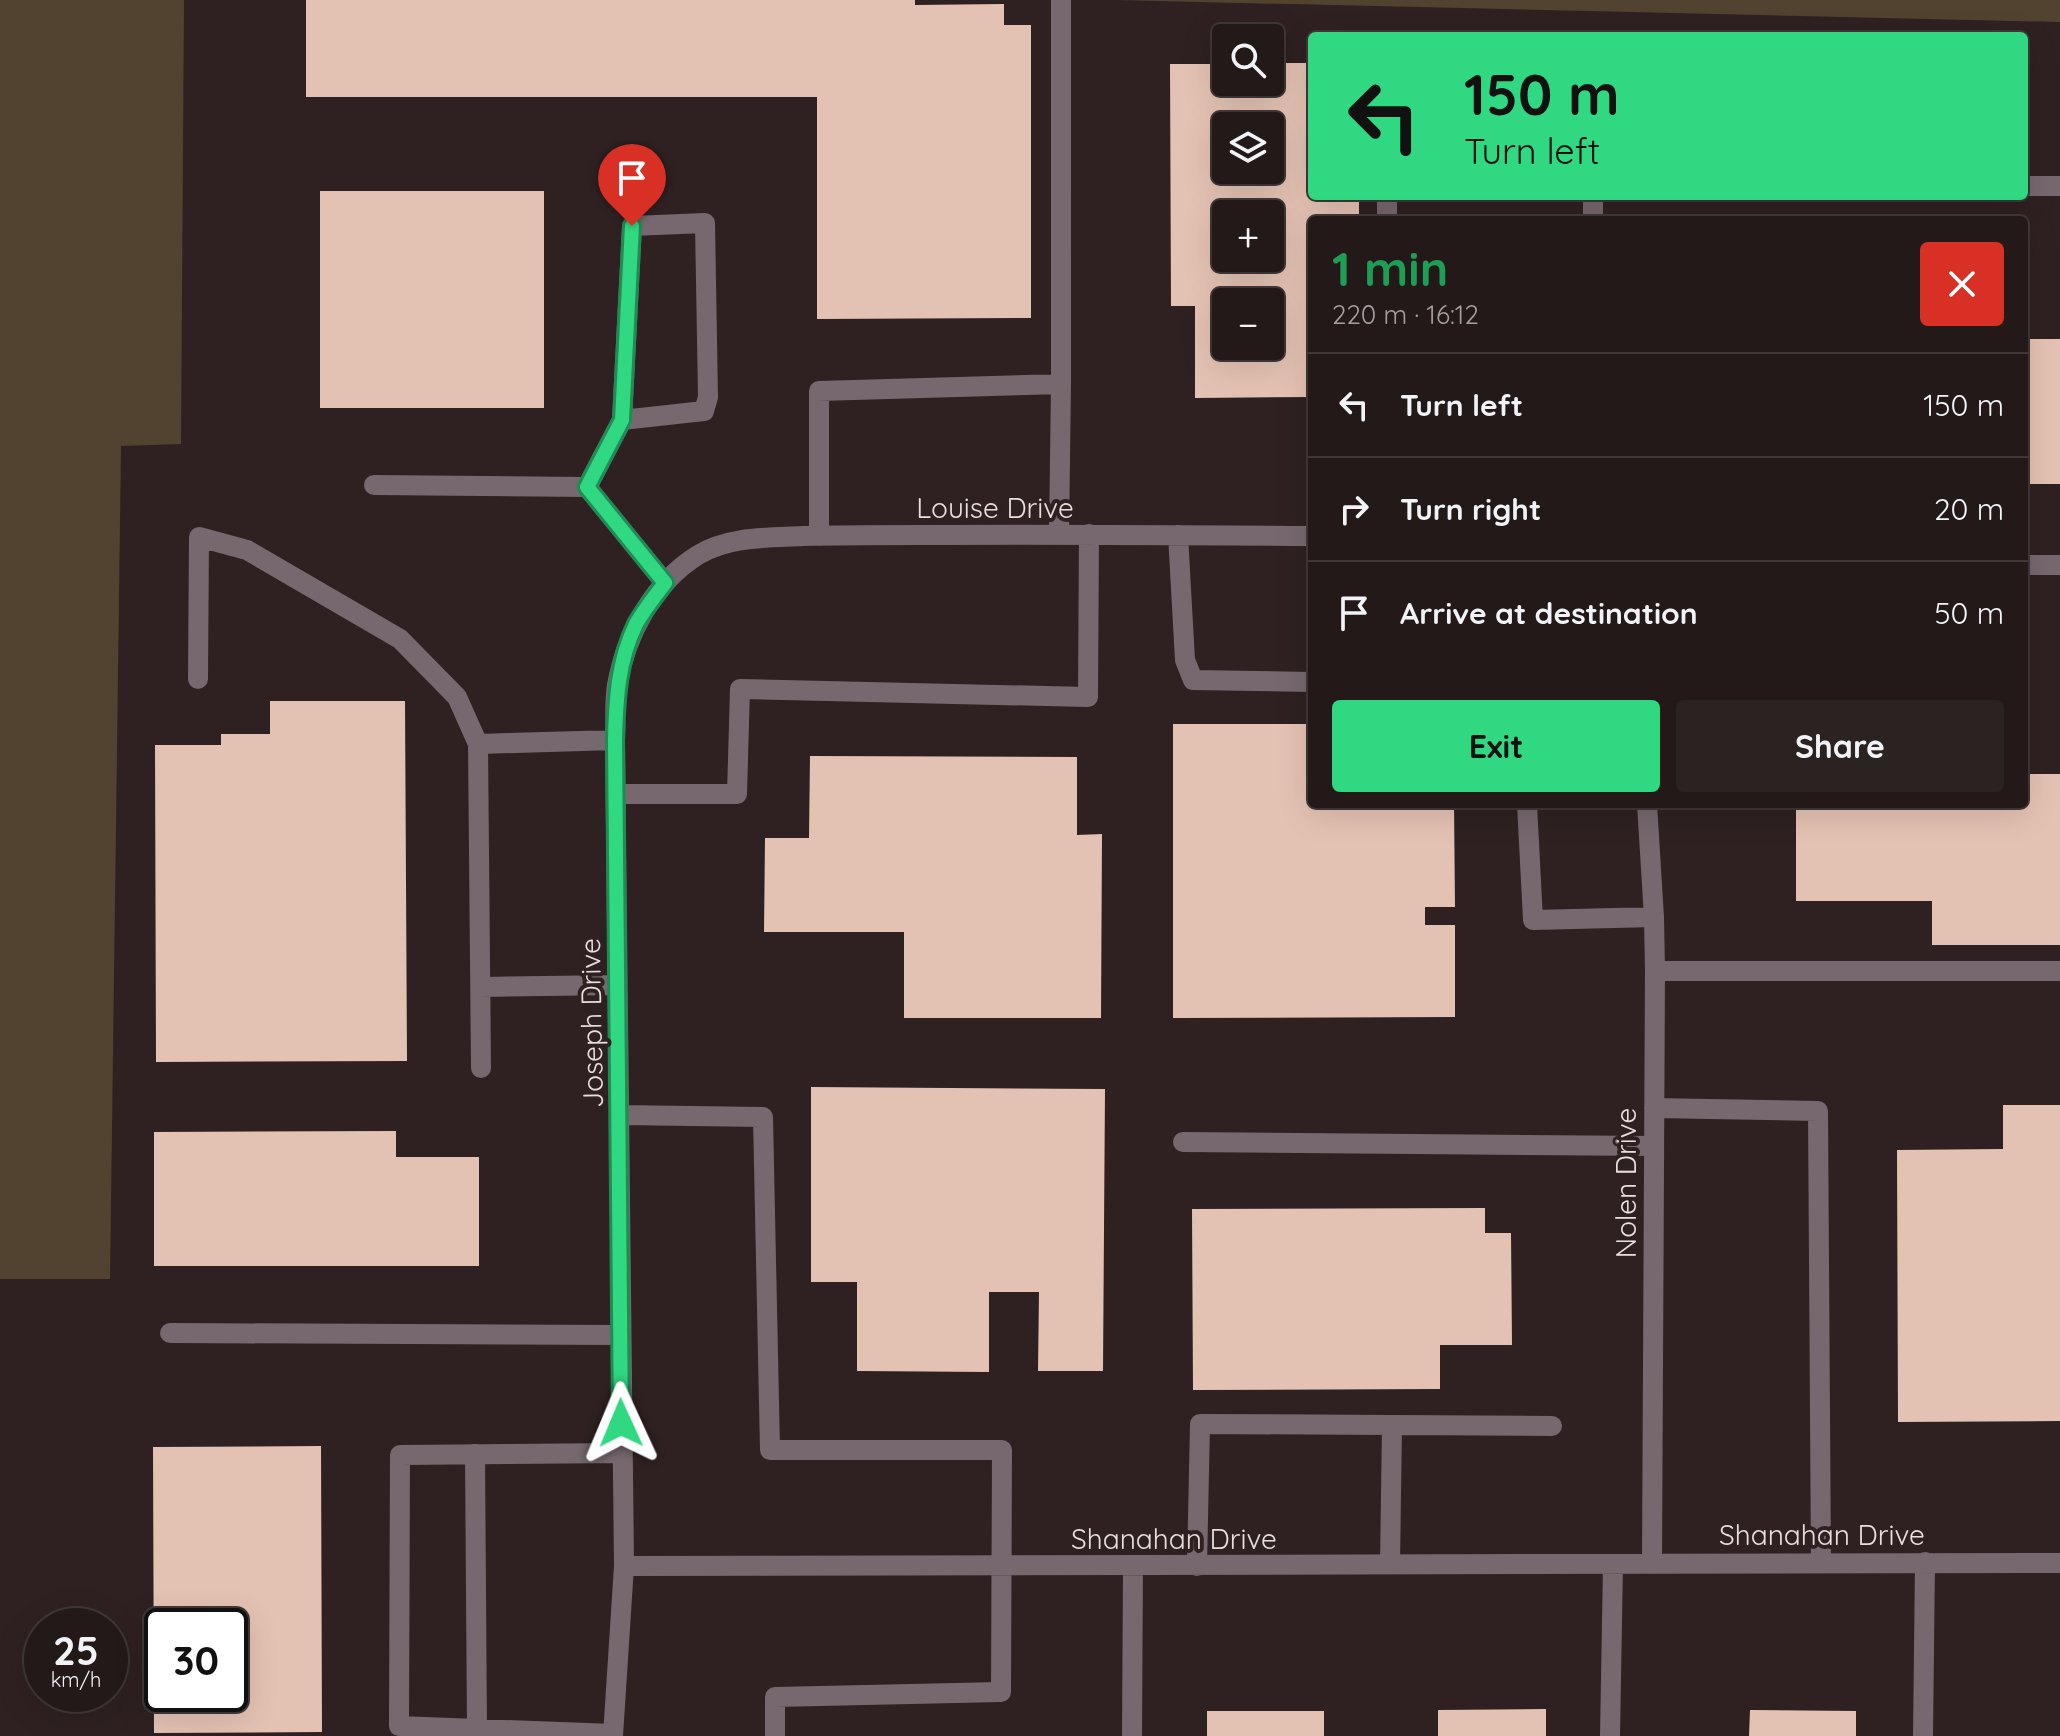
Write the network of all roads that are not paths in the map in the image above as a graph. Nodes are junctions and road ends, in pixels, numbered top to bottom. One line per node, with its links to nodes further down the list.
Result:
1 (1061, 0): 4 (street)
2 (2028, 186): 3 (street)
3 (2060, 186)
4 (1061, 384): 8 (street); 11 (street)
5 (622, 420): 5 (street); 7 (street)
6 (374, 485): 7 (street)
7 (587, 487): 16 (street)
8 (1059, 534): 9 (street, Louise Drive); 11 (street, Louise Drive)
9 (1089, 534): 10 (street, Louise Drive); 21 (street)
10 (1178, 535): 12 (street, Louise Drive); 18 (street)
11 (819, 536): 13 (street, Louise Drive)
12 (1308, 536)
13 (684, 564): 16 (street, Joseph Drive)
14 (2028, 565): 15 (street)
15 (2060, 565)
16 (665, 583): 19 (street, Joseph Drive)
17 (198, 679): 20 (street)
18 (1308, 682)
19 (615, 740): 20 (street); 21 (street, Joseph Drive)
20 (478, 744): 28 (street)
21 (616, 794): 27 (street, Joseph Drive)
22 (1527, 808): 24 (street)
23 (1647, 808): 24 (street, Nolen Drive)
24 (1654, 917): 25 (street, Nolen Drive)
25 (1655, 971): 26 (street); 30 (street, Nolen Drive)
26 (2060, 971)
27 (617, 985): 28 (street); 31 (street, Joseph Drive)
28 (481, 987): 29 (street)
29 (481, 1068)
30 (1654, 1108): 33 (street, Nolen Drive); 42 (street)
31 (620, 1115): 35 (street, Joseph Drive); 47 (street)
32 (1183, 1142): 33 (street)
33 (1653, 1146): 41 (street, Nolen Drive)
34 (170, 1333): 35 (street)
35 (620, 1335): 38 (street, Joseph Drive)
36 (1392, 1425): 37 (street); 45 (street); 49 (street)
37 (1552, 1426)
38 (622, 1453): 39 (street); 46 (street)
39 (475, 1454): 50 (street); 50 (street)
40 (1925, 1562): 42 (street, Shanahan Drive); 43 (street, Shanahan Drive); 55 (street)
41 (1652, 1563): 42 (street, Shanahan Drive); 44 (street, Shanahan Drive)
42 (1821, 1563)
43 (2060, 1563)
44 (1613, 1564): 45 (street, Shanahan Drive); 54 (street)
45 (1390, 1565): 49 (street, Shanahan Drive)
46 (624, 1566): 47 (street, Shanahan Drive); 51 (street)
47 (1002, 1566): 48 (street, Shanahan Drive); 52 (street)
48 (1133, 1566): 49 (street, Shanahan Drive); 53 (street)
49 (1197, 1566)
50 (477, 1729): 51 (street)
51 (613, 1735)
52 (775, 1736)
53 (1132, 1736)
54 (1610, 1736)
55 (1923, 1736)

